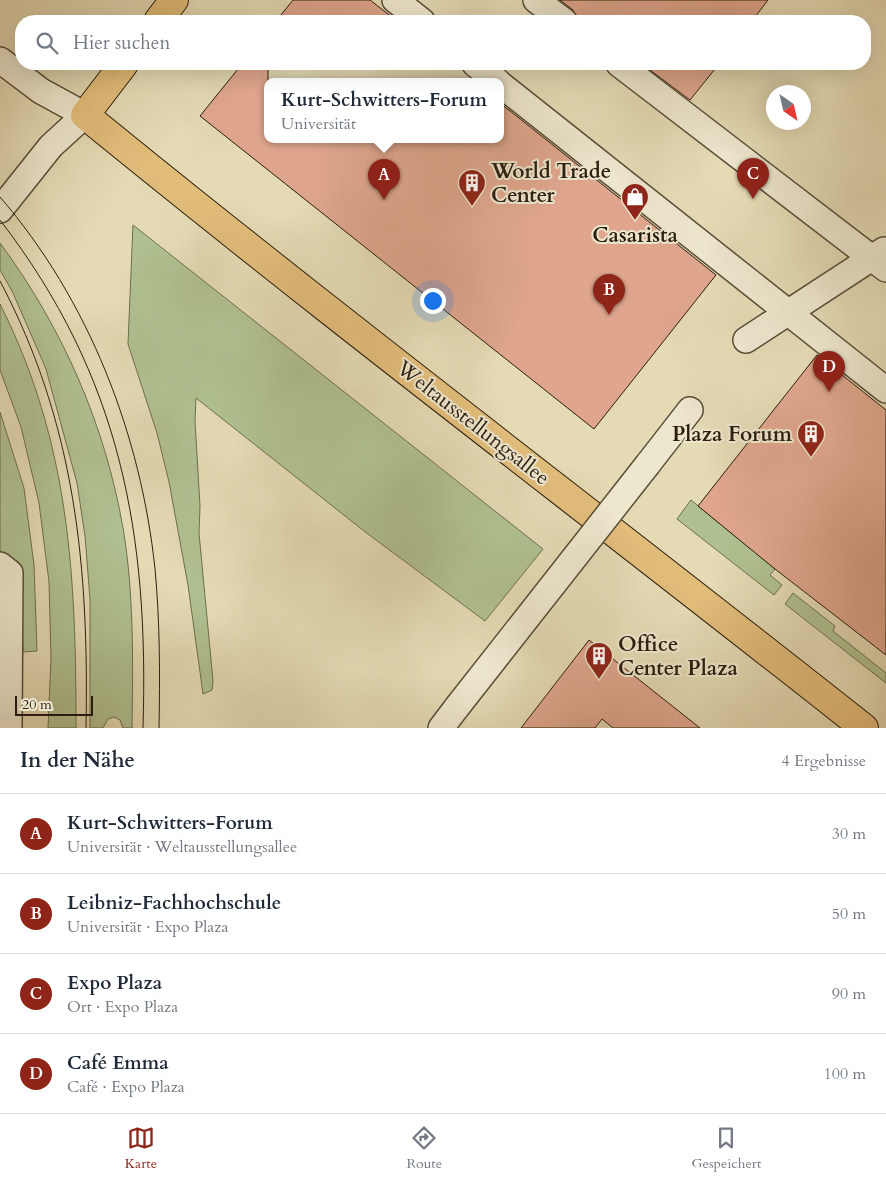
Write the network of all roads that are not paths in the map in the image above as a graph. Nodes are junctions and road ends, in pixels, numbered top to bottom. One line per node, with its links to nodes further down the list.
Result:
1 (174, 0): 4 (main road)
2 (395, 0): 5 (street)
3 (536, 0): 6 (street)
4 (163, 15)
5 (414, 15)
6 (556, 15)
7 (0, 60): 13 (street)
8 (119, 70): 13 (main road)
9 (483, 70): 11 (street)
10 (627, 70): 15 (street)
11 (493, 78)
12 (504, 87): 16 (street)
13 (85, 115): 14 (street); 23 (main road, Weltausstellungsallee)
14 (0, 210)
15 (881, 259): 16 (street)
16 (789, 313): 17 (street); 18 (street)
17 (746, 340)
18 (886, 390)
19 (690, 410): 22 (street, bridge)
20 (0, 565): 21 (street)
21 (9, 728)
22 (441, 728)
23 (864, 728)

